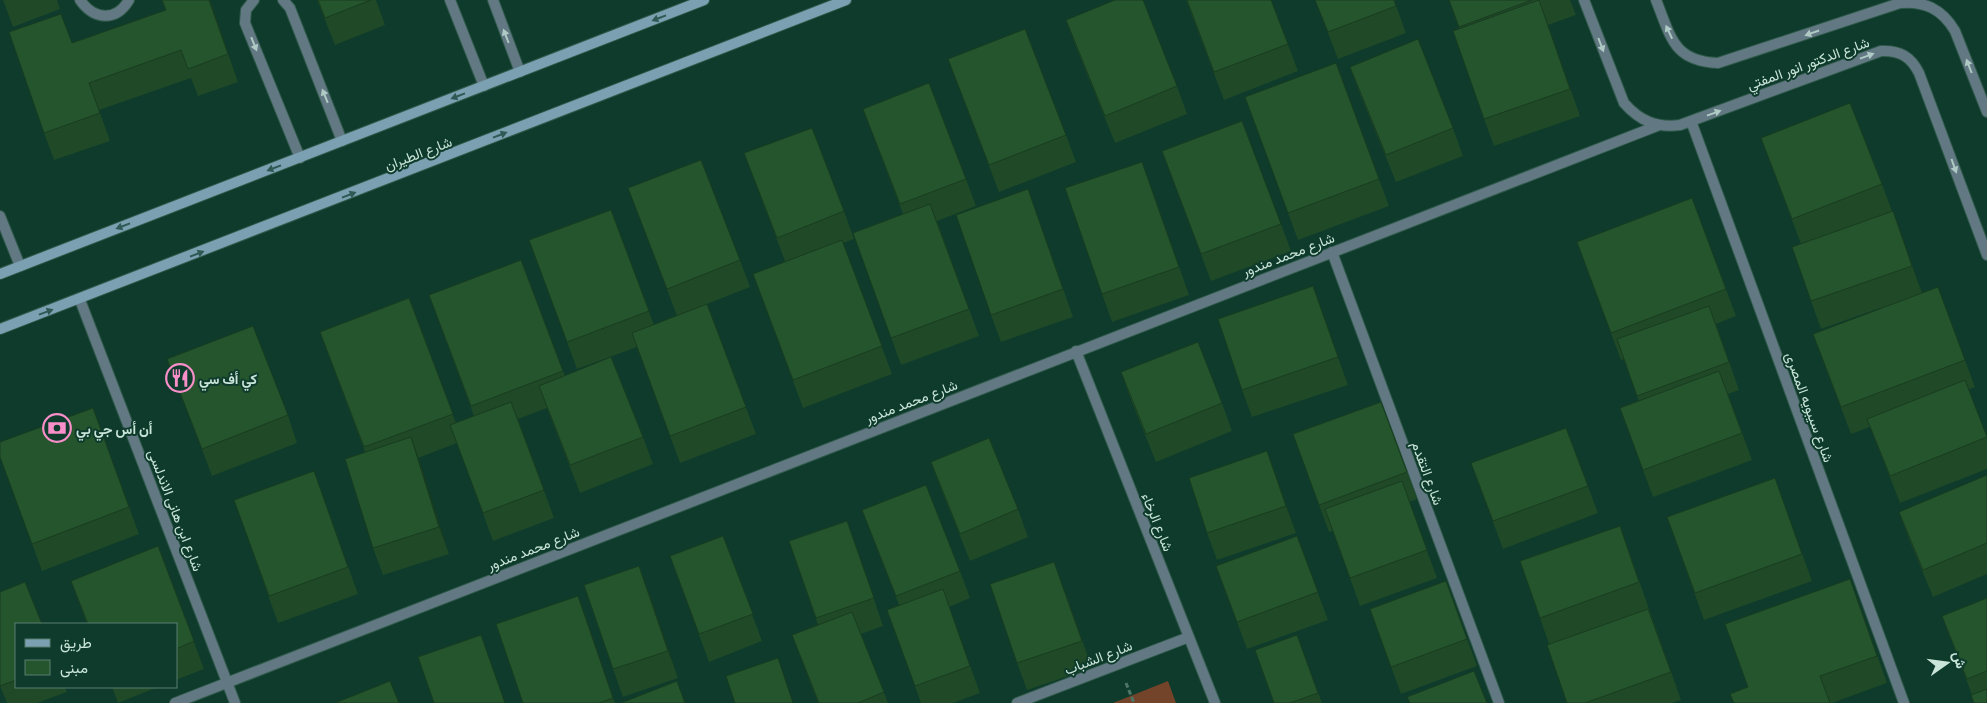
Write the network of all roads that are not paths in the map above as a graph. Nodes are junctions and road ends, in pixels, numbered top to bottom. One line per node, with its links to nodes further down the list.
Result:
1 (80, 0): 2 (street)
2 (129, 0)
3 (254, 0): 18 (street, one-way to 18)
4 (282, 0): 17 (street, one-way to 4)
5 (450, 0): 13 (street)
6 (493, 0): 12 (street, one-way to 6)
7 (704, 0): 11 (main road)
8 (846, 0): 24 (main road, شارع الطيران, one-way to 8)
9 (1584, 0): 16 (street, one-way to 16)
10 (1656, 0): 14 (street, شارع الدكتور انور المفتي, one-way to 10)
11 (680, 4): 12 (main road, one-way to 12)
12 (520, 72): 13 (main road)
13 (484, 86): 17 (main road, one-way to 17)
14 (1987, 112)
15 (1691, 121): 16 (street, شارع الدكتور انور المفتي); 21 (street, شارع الدكتور انور المفتي, one-way to 21); 34 (street, شارع سيبويه المصرى)
16 (1657, 126): 20 (street, شارع محمد مندور)
17 (342, 141): 18 (main road)
18 (300, 158): 22 (main road, one-way to 22)
19 (0, 216): 22 (street)
20 (1332, 252): 26 (street, شارع محمد مندور); 33 (street, شارع التقدم)
21 (1987, 255)
22 (20, 266): 23 (main road)
23 (0, 274)
24 (80, 300): 25 (main road, شارع الطيران, one-way to 24); 28 (street, شارع ابن هانى الاندلسى)
25 (0, 329)
26 (1076, 352): 27 (street, شارع الرخاء); 28 (street, شارع محمد مندور)
27 (1189, 637): 31 (street, شارع الشباب); 32 (street, شارع الرخاء)
28 (227, 681): 29 (street, شارع محمد مندور); 30 (street, شارع ابن هانى الاندلسى)
29 (175, 703)
30 (235, 703)
31 (1017, 703)
32 (1215, 703)
33 (1499, 703)
34 (1904, 703)

